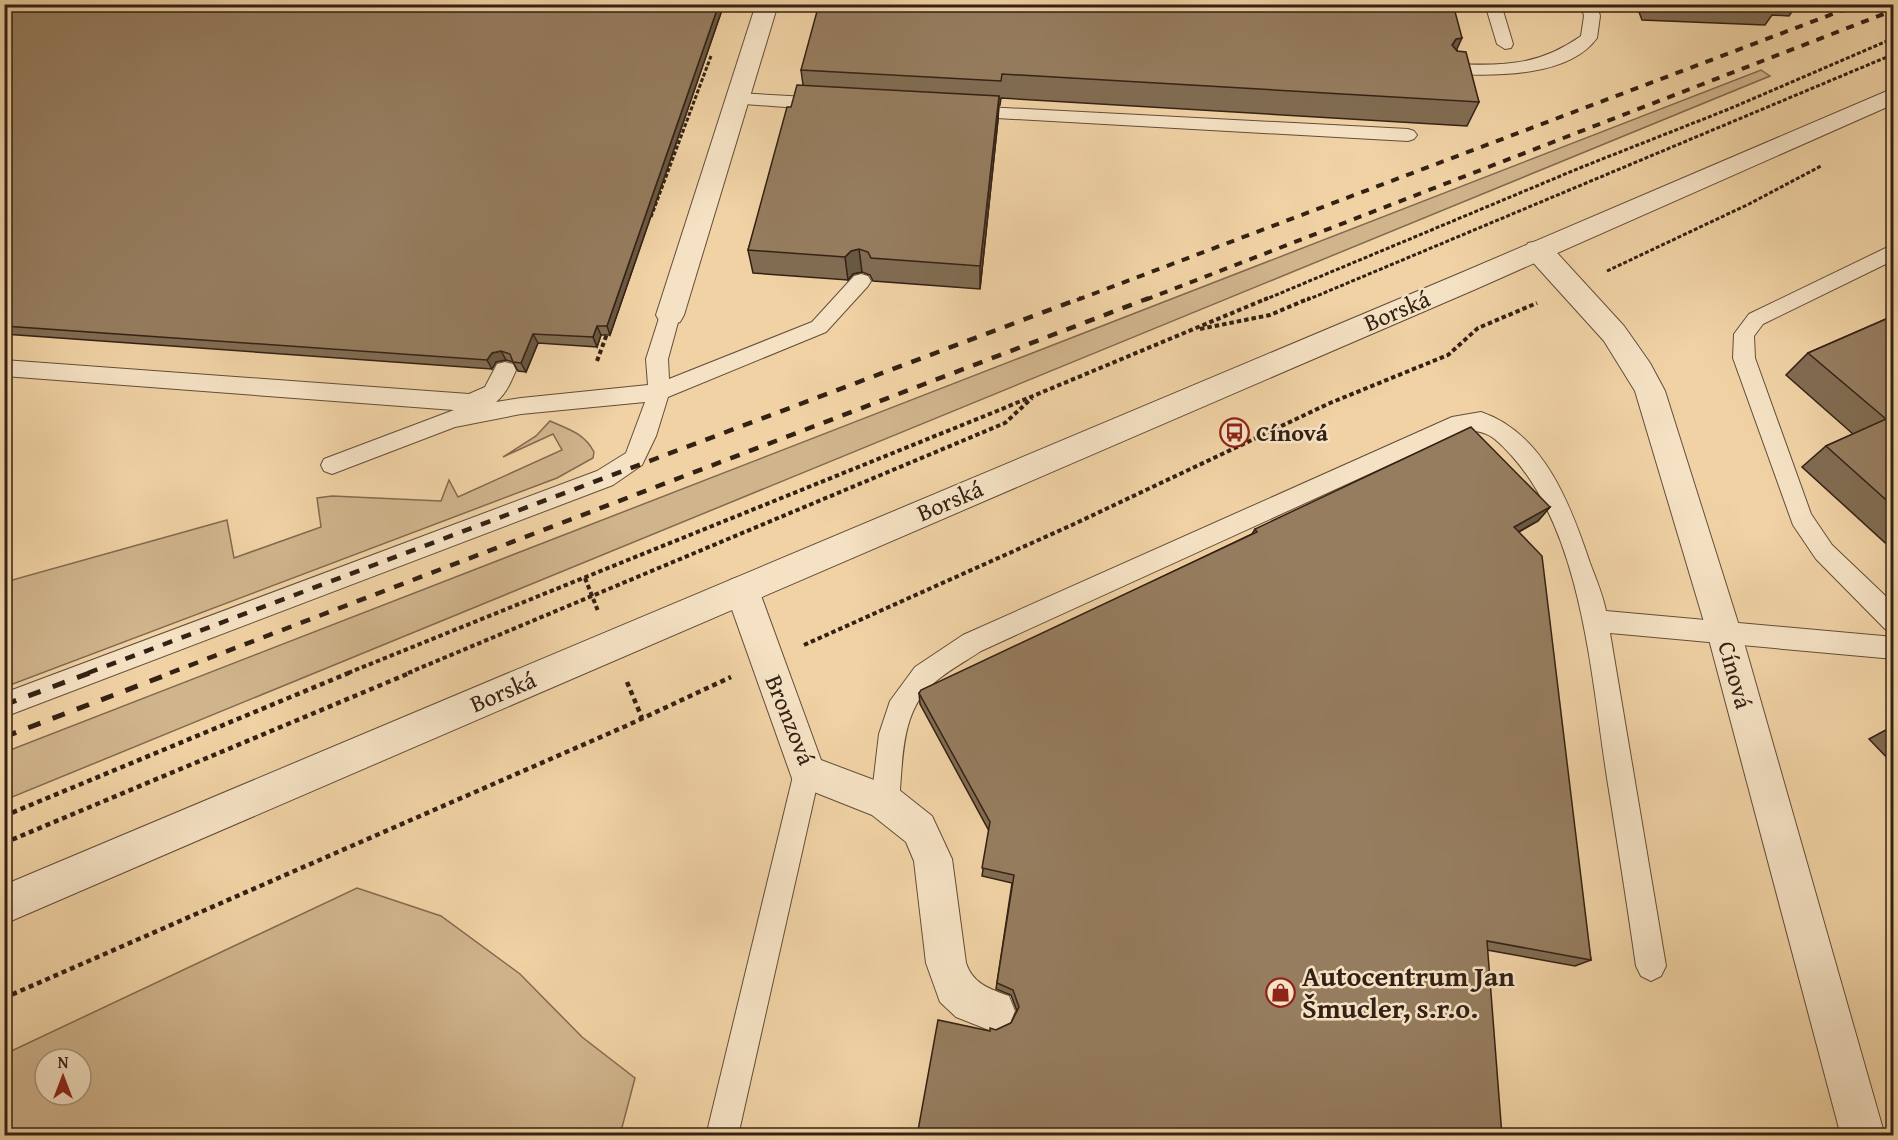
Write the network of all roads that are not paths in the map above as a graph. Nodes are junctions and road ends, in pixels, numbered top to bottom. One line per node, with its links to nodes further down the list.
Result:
1 (766, 4): 7 (street)
2 (1493, 4): 4 (lane)
3 (1589, 4): 5 (lane)
4 (1505, 44)
5 (1453, 69)
6 (1893, 95): 11 (street, Borská)
7 (737, 99): 8 (lane); 14 (street)
8 (842, 105)
9 (947, 111): 10 (lane)
10 (1408, 135)
11 (1538, 250): 21 (street, Borská); 24 (street, Cínová)
12 (1893, 251): 23 (lane)
13 (861, 281): 17 (lane)
14 (670, 315): 17 (lane)
15 (4, 368): 18 (lane)
16 (505, 370): 18 (lane)
17 (659, 392): 19 (lane); 26 (lane)
18 (469, 403): 19 (lane)
19 (521, 406): 20 (lane)
20 (332, 465)
21 (742, 590): 27 (street, Bronzová); 29 (street, Borská)
22 (1595, 621): 24 (lane); 28 (lane); 30 (lane)
23 (1893, 621)
24 (1724, 632): 25 (lane); 33 (street, Cínová)
25 (1893, 648)
26 (4, 705)
27 (807, 772): 28 (street, Bronzová); 32 (lane)
28 (885, 802): 31 (street, Bronzová)
29 (4, 905)
30 (1651, 966)
31 (994, 1011)
32 (722, 1136)
33 (1863, 1136)

